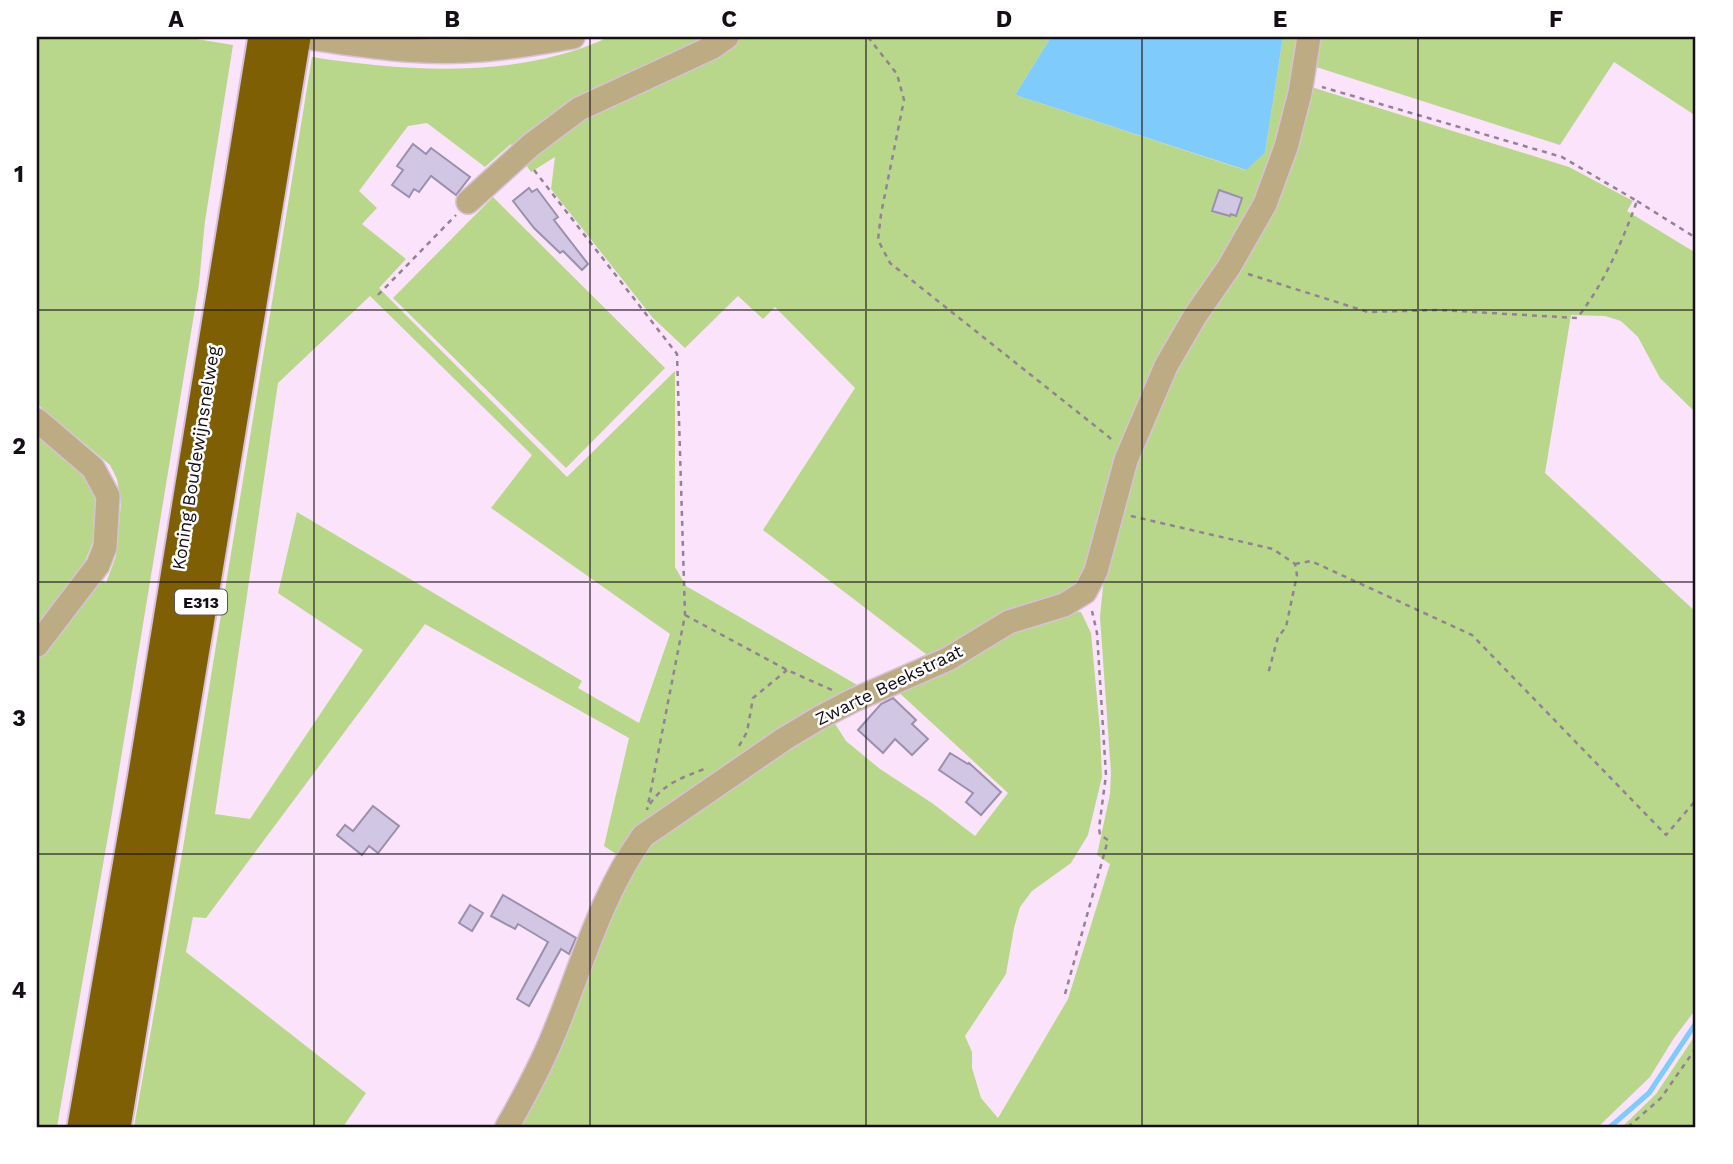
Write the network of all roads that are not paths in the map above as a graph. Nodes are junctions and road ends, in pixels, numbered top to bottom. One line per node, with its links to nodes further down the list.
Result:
1 (265, 37): 10 (highway, Koning Boudewijnsnelweg / E313)
2 (293, 37): 11 (highway, Koning Boudewijnsnelweg / E313)
3 (303, 37): 4 (street)
4 (573, 37)
5 (727, 37): 7 (street)
6 (1309, 37): 12 (street, Zwarte Beekstraat)
7 (468, 202)
8 (37, 420): 9 (street)
9 (37, 645)
10 (85, 1127)
11 (114, 1127)
12 (507, 1127)

